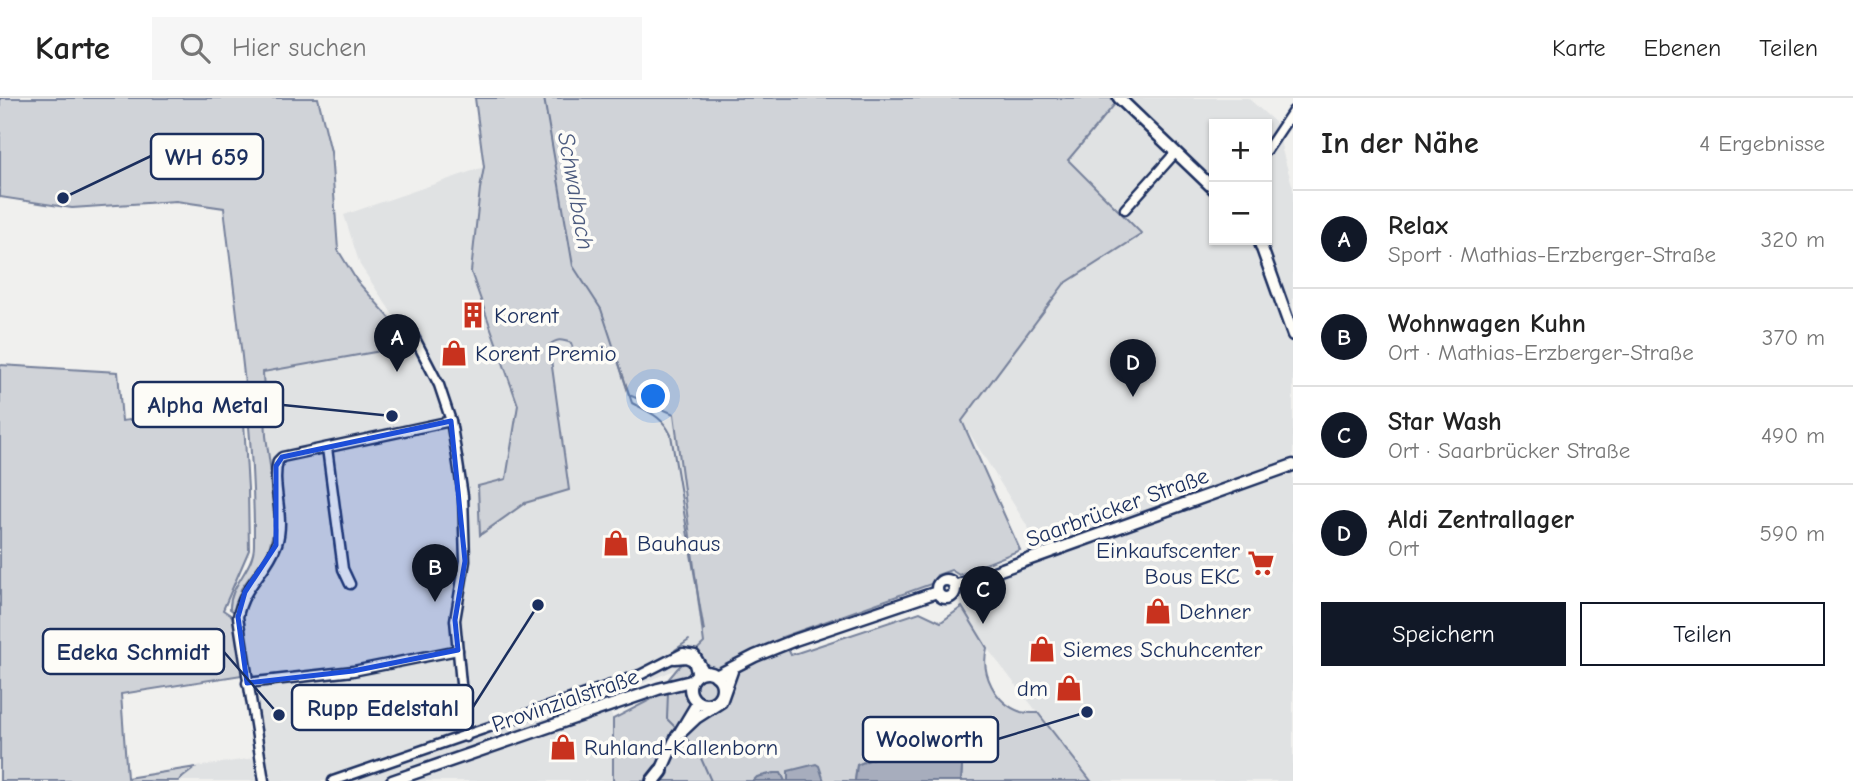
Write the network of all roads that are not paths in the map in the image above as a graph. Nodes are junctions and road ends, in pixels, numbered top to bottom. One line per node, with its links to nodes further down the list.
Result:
1 (1119, 98): 4 (main road)
2 (1293, 111): 3 (street)
3 (1272, 142)
4 (1176, 152): 5 (main road); 6 (street)
5 (1209, 184)
6 (1125, 209)
7 (1261, 245): 9 (main road)
8 (411, 331): 10 (street)
9 (1293, 335)
10 (451, 421): 11 (street); 14 (street)
11 (327, 448): 13 (street); 18 (street)
12 (1293, 465): 15 (main road, Saarbrücker Straße)
13 (350, 584)
14 (458, 650): 18 (street); 21 (street)
15 (734, 669): 17 (main road); 20 (main road)
16 (696, 679): 17 (main road); 19 (main road); 21 (street); 25 (main road, Provinzialstraße)
17 (719, 679): 19 (main road)
18 (247, 683): 23 (street)
19 (698, 702): 20 (main road)
20 (685, 727): 22 (main road)
21 (466, 737): 24 (street)
22 (657, 778)
23 (264, 781)
24 (333, 781)
25 (395, 781)

